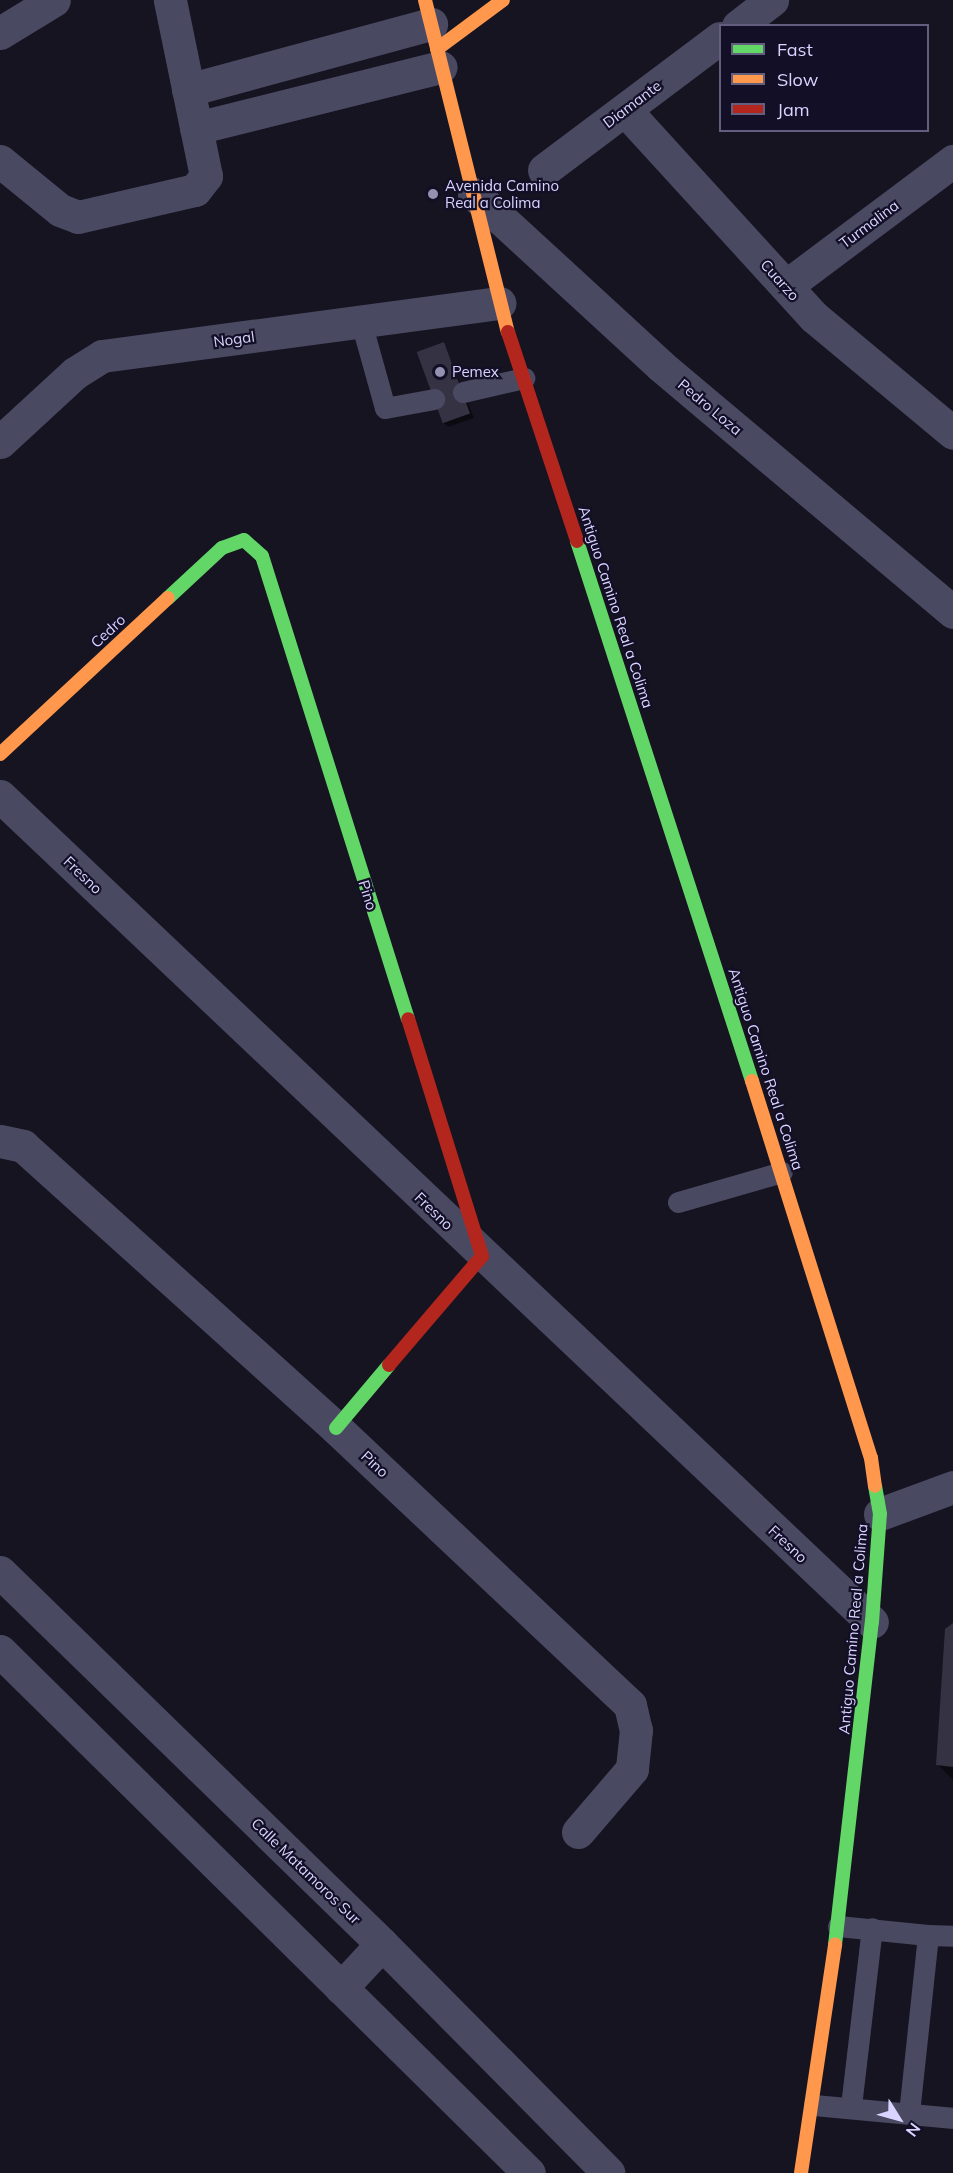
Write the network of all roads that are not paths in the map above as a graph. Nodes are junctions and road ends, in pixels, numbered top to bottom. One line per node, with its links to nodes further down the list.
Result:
1 (54, 0): 6 (street)
2 (170, 0): 9 (street)
3 (502, 0): 7 (main road)
4 (772, 0): 5 (street)
5 (741, 24)
6 (0, 33)
7 (434, 35): 9 (street); 11 (street); 15 (main road, Antiguo Camino Real a Colima)
8 (719, 39): 10 (street, Diamante)
9 (188, 90): 11 (street)
10 (625, 110): 14 (street, Diamante); 16 (street, Cuarzo)
11 (196, 129): 12 (street)
12 (0, 160)
13 (953, 161): 16 (street, Turmalina)
14 (544, 170)
15 (474, 194): 17 (main road, Antiguo Camino Real a Colima); 25 (street, Pedro Loza)
16 (786, 286): 22 (street, Cuarzo)
17 (499, 303): 18 (street, Nogal); 19 (main road, Antiguo Camino Real a Colima)
18 (361, 322): 21 (lane); 23 (street, Nogal)
19 (524, 378): 20 (lane); 29 (main road, Antiguo Camino Real a Colima)
20 (463, 392)
21 (434, 399)
22 (953, 432)
23 (0, 442)
24 (244, 540): 26 (main road, Cedro); 31 (main road, Pino)
25 (953, 612)
26 (0, 754)
27 (0, 795): 31 (street, Fresno)
28 (0, 1141): 32 (street, Pino)
29 (782, 1172): 30 (lane); 34 (main road, Antiguo Camino Real a Colima)
30 (678, 1202)
31 (482, 1257): 32 (main road); 36 (street, Fresno)
32 (336, 1428): 38 (street, Pino)
33 (952, 1490): 34 (street)
34 (880, 1514): 36 (main road, Antiguo Camino Real a Colima)
35 (0, 1572): 43 (street, Calle Matamoros Sur)
36 (872, 1622): 39 (main road, Antiguo Camino Real a Colima)
37 (0, 1651): 44 (street)
38 (578, 1832)
39 (838, 1926): 40 (lane); 45 (main road, Antiguo Camino Real a Colima)
40 (872, 1928): 41 (lane); 46 (lane)
41 (928, 1935): 42 (lane); 47 (lane)
42 (953, 1936)
43 (382, 1944): 44 (street); 50 (street, Calle Matamoros Sur)
44 (341, 1988): 49 (street)
45 (814, 2105): 46 (lane); 51 (main road, Antiguo Camino Real a Colima)
46 (851, 2106): 47 (lane)
47 (909, 2113): 48 (lane)
48 (953, 2118)
49 (529, 2173)
50 (609, 2173)
51 (801, 2173)

